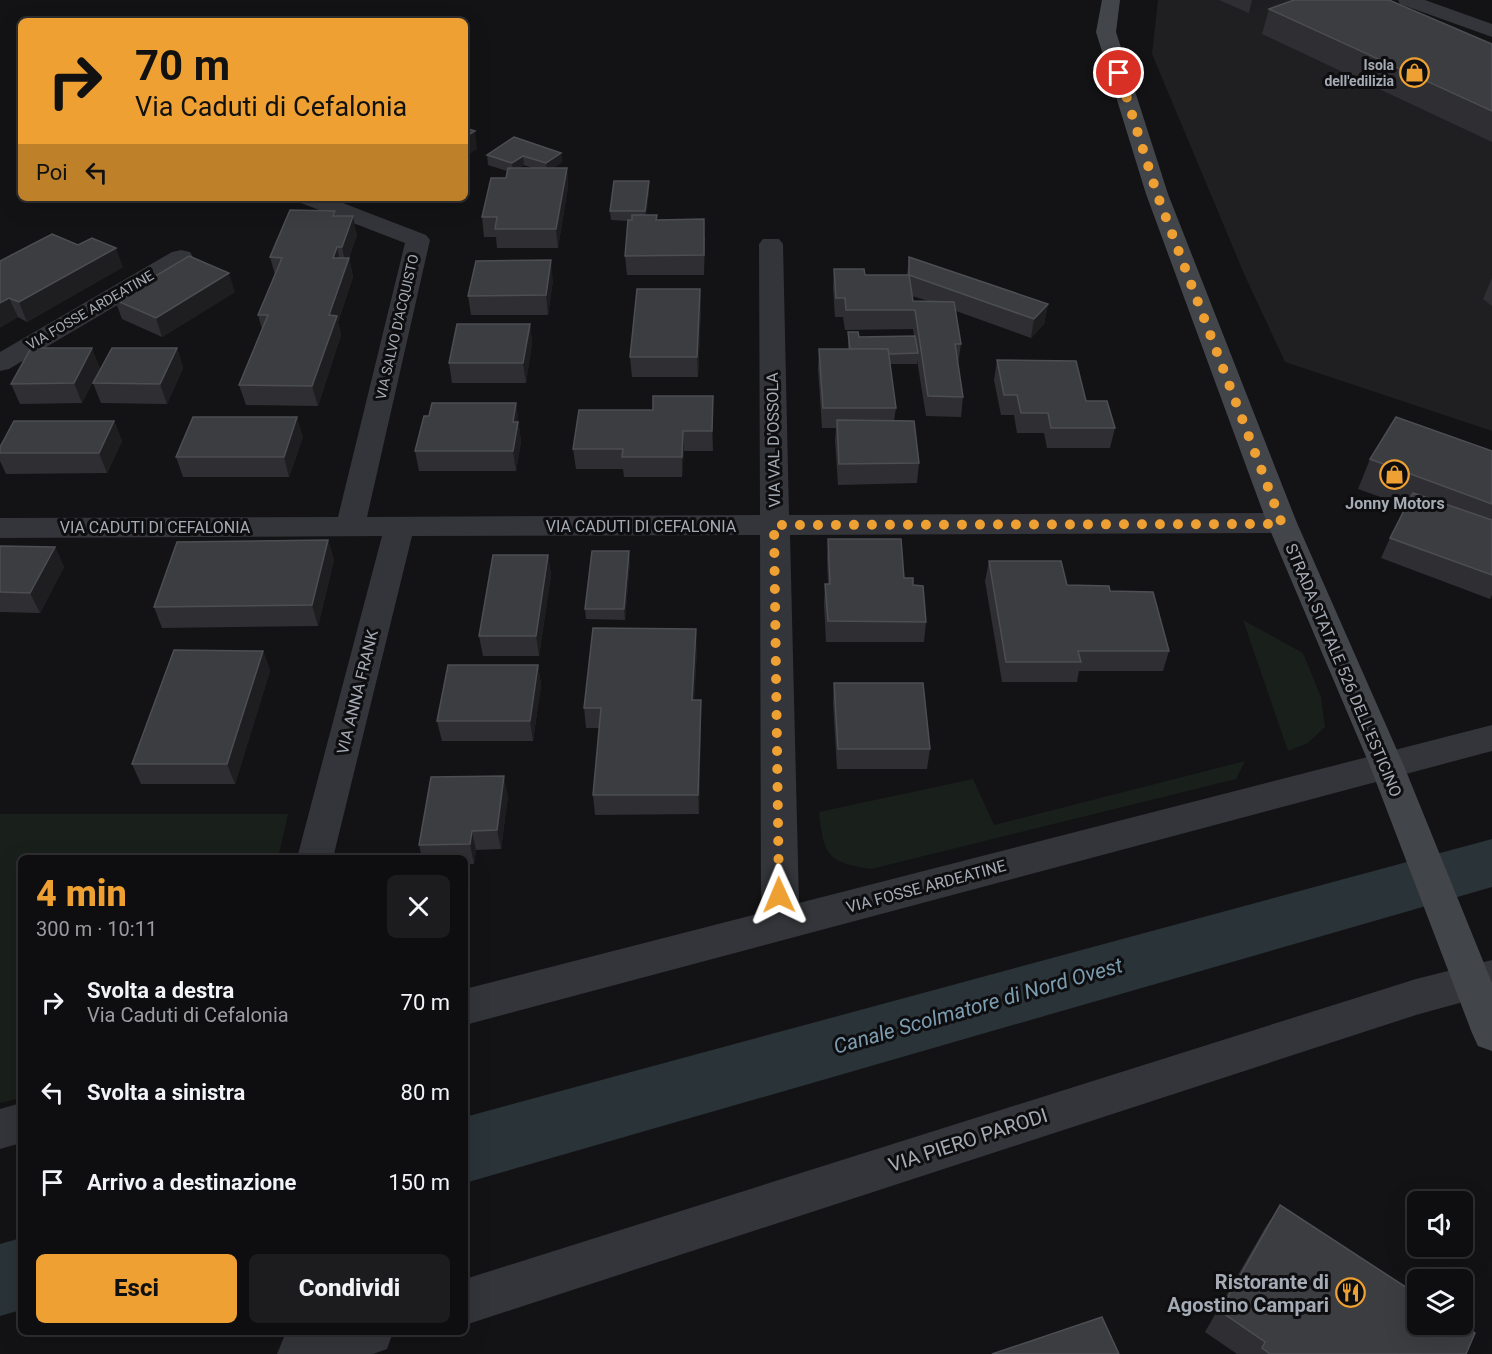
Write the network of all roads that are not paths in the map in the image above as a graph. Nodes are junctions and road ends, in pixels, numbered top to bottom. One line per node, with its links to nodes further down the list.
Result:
1 (1111, 0): 8 (street, STRADA STATALE 526 DELL'ESTICINO)
2 (1407, 0): 3 (street)
3 (1492, 31)
4 (317, 201): 10 (street, VIA SALVO D'ACQUISTO)
5 (771, 244): 9 (street, VIA VAL D'OSSOLA)
6 (181, 257): 7 (street, VIA FOSSE ARDEATINE)
7 (0, 363)
8 (1282, 524): 9 (street, VIA CADUTI DI CEFALONIA); 14 (street, STRADA STATALE 526 DELL'ESTICINO)
9 (774, 525): 11 (street, VIA CADUTI DI CEFALONIA); 16 (street, VIA VAL D'OSSOLA)
10 (350, 527): 11 (street, VIA CADUTI DI CEFALONIA); 12 (street, VIA CADUTI DI CEFALONIA)
11 (399, 527): 15 (street, VIA ANNA FRANK)
12 (0, 528)
13 (1492, 738): 14 (street, VIA FOSSE ARDEATINE)
14 (1393, 782): 16 (street, VIA FOSSE ARDEATINE); 17 (street, STRADA STATALE 526 DELL'ESTICINO)
15 (316, 855)
16 (780, 925): 18 (street, VIA FOSSE ARDEATINE)
17 (1477, 974): 19 (street, STRADA STATALE 526 DELL'ESTICINO); 22 (street, VIA PIERO PARODI)
18 (468, 1006)
19 (1492, 1033)
20 (18, 1124): 21 (street)
21 (0, 1129)
22 (468, 1301)
23 (361, 1335): 24 (street)
24 (301, 1354)

